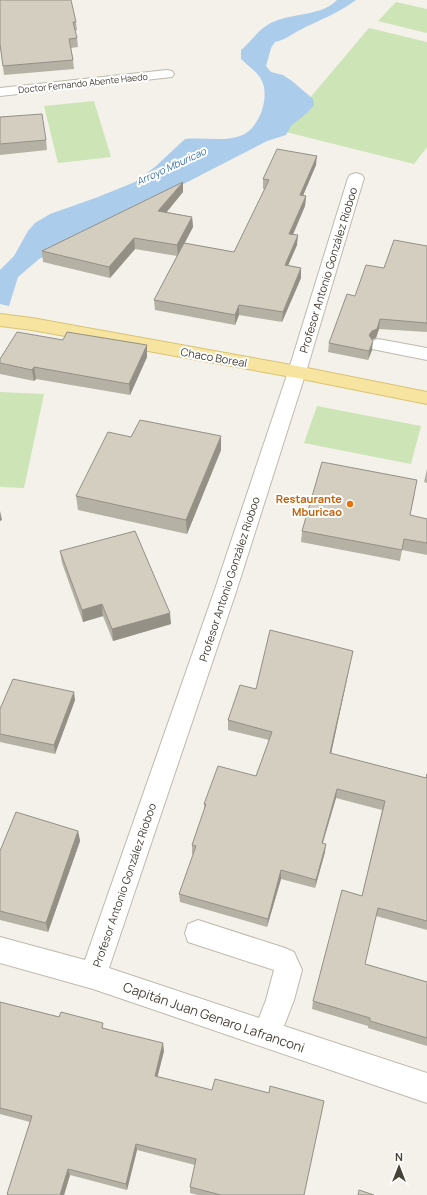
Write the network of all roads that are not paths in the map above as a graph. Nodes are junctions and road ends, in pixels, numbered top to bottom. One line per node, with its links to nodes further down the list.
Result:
1 (166, 74): 2 (street, Doctor Fernando Abente Haedo)
2 (0, 92)
3 (356, 178): 7 (street, Profesor Antonio González Rioboo)
4 (0, 320): 7 (main road, Chaco Boreal)
5 (378, 346): 6 (street)
6 (427, 354)
7 (297, 372): 8 (main road, Chaco Boreal); 11 (street, Profesor Antonio González Rioboo)
8 (427, 398)
9 (198, 932): 12 (street)
10 (0, 950): 11 (street, Capitán Juan Genaro Lafranconi)
11 (93, 976): 12 (street, Capitán Juan Genaro Lafranconi)
12 (266, 1034): 13 (street, Capitán Juan Genaro Lafranconi)
13 (427, 1088)

